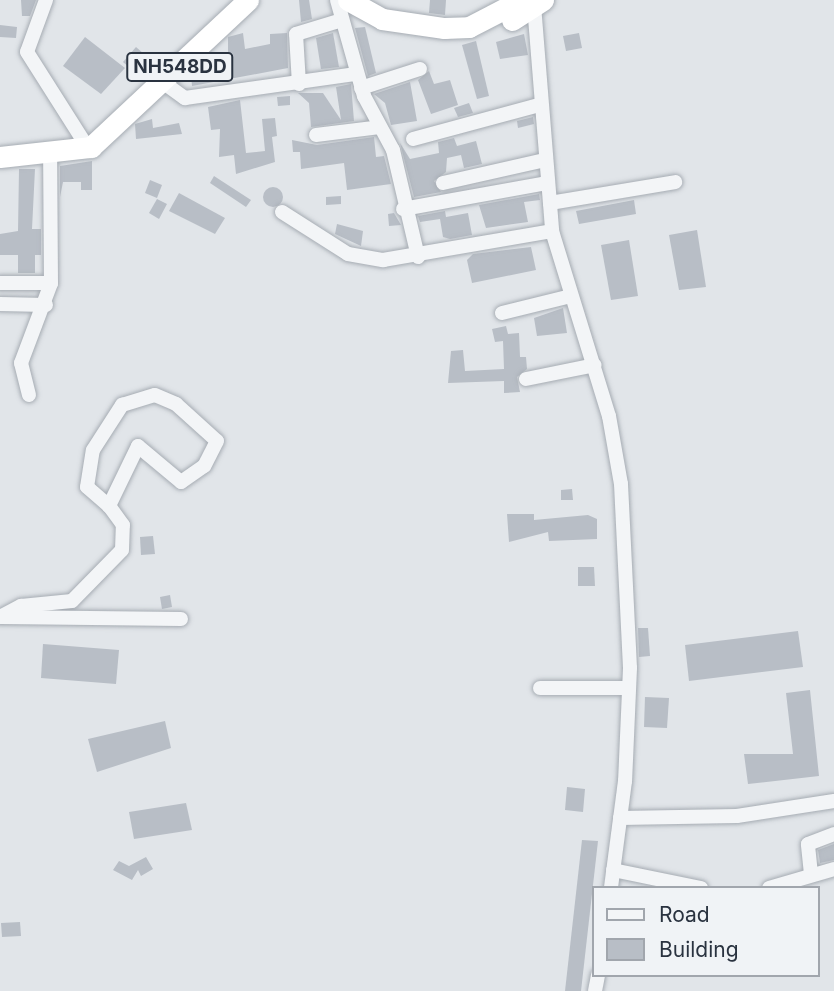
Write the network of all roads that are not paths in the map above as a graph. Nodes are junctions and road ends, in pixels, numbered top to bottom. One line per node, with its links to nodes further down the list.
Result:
1 (46, 0): 14 (street)
2 (248, 0): 8 (highway, NH548DD)
3 (337, 0): 5 (street)
4 (533, 2): 5 (highway); 10 (street)
5 (345, 10): 7 (street); 9 (street)
6 (420, 69): 7 (street)
7 (359, 81): 9 (street); 11 (street)
8 (164, 83): 9 (street); 14 (highway, NH548DD)
9 (299, 84)
10 (539, 105): 13 (street); 17 (street)
11 (380, 127): 12 (street); 22 (street)
12 (316, 135)
13 (413, 139)
14 (99, 140): 15 (highway)
15 (50, 154): 16 (highway); 27 (street)
16 (0, 157)
17 (545, 160): 19 (street); 20 (street)
18 (675, 182): 21 (street)
19 (443, 183)
20 (548, 183): 21 (street); 22 (street)
21 (550, 203): 24 (street)
22 (403, 209): 25 (street)
23 (282, 212): 25 (street)
24 (552, 231): 25 (street); 28 (street)
25 (418, 257)
26 (0, 283): 27 (street)
27 (51, 283): 30 (street)
28 (571, 296): 31 (street); 32 (street)
29 (0, 304): 30 (street)
30 (46, 305): 34 (street)
31 (502, 313)
32 (595, 365): 33 (street); 39 (street)
33 (526, 379)
34 (29, 395)
35 (109, 506): 35 (street); 36 (street)
36 (0, 617): 37 (street)
37 (181, 619)
38 (540, 688): 39 (street)
39 (629, 688): 41 (street)
40 (834, 801): 41 (street)
41 (620, 818): 44 (street)
42 (834, 834): 45 (street)
43 (834, 869): 45 (street)
44 (613, 870): 46 (street); 47 (street)
45 (811, 874): 48 (street)
46 (611, 886)
47 (691, 886)
48 (775, 886)

